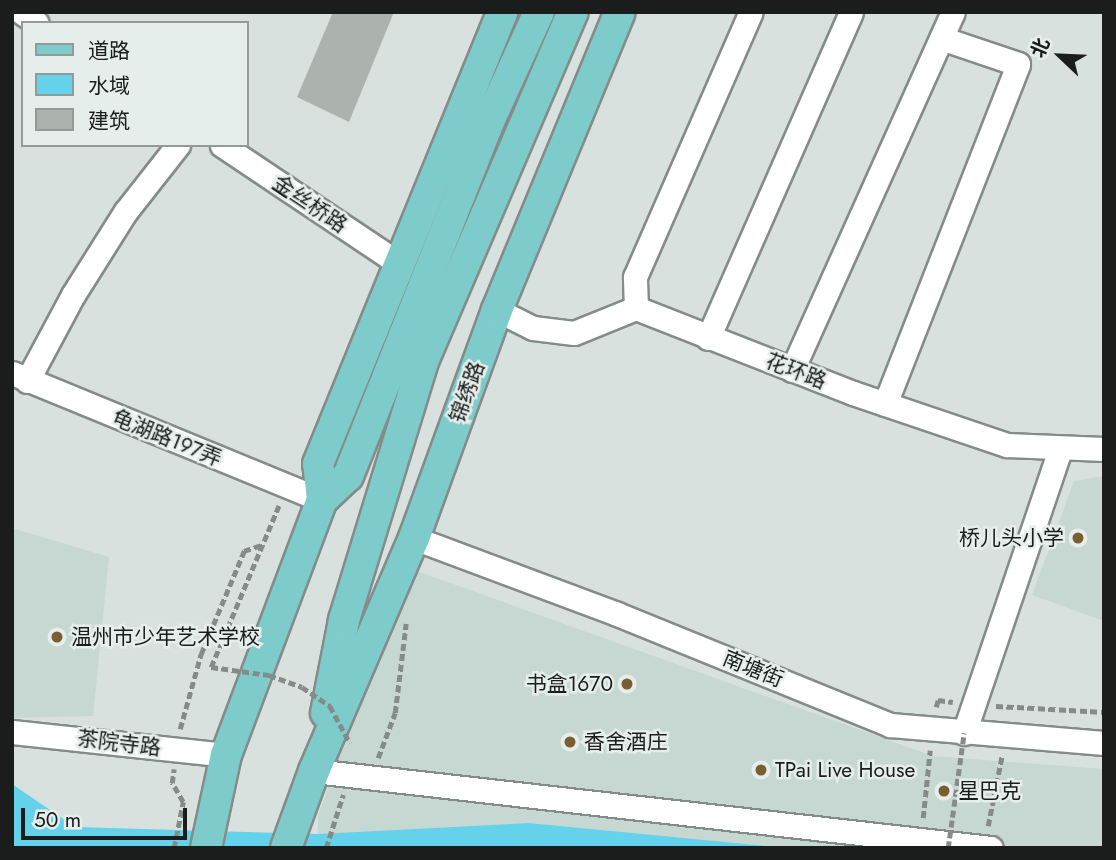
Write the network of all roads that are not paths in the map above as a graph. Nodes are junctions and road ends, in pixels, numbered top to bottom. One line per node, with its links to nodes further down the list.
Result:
1 (502, 12): 11 (main road)
2 (539, 12): 20 (main road)
3 (573, 12): 26 (main road, 锦绣路)
4 (620, 12): 13 (main road, 锦绣路)
5 (751, 12): 12 (street)
6 (851, 12): 14 (street)
7 (953, 12): 8 (street)
8 (941, 38): 15 (street); 17 (street)
9 (176, 147): 16 (street)
10 (225, 147): 11 (street, 金丝桥路)
11 (398, 263): 20 (main road)
12 (635, 309): 13 (street); 14 (street, 花环路)
13 (497, 310): 21 (main road, 锦绣路)
14 (708, 338): 15 (street, 花环路)
15 (792, 370): 17 (street, 花环路)
16 (20, 377): 20 (street, 龟湖路197弄)
17 (885, 404): 18 (street, 花环路)
18 (1060, 449): 19 (street, 花环路); 23 (street)
19 (1104, 449)
20 (322, 500): 25 (main road)
21 (414, 538): 23 (street, 南塘街); 26 (main road, 锦绣路)
22 (19, 732): 25 (street, 茶院寺路)
23 (964, 733): 24 (street, 南塘街)
24 (1104, 743)
25 (226, 755): 30 (main road)
26 (314, 771): 27 (main road, 锦绣路); 28 (street)
27 (290, 835)
28 (948, 845): 29 (street)
29 (984, 847): 31 (street)
30 (206, 848)
31 (991, 848)

